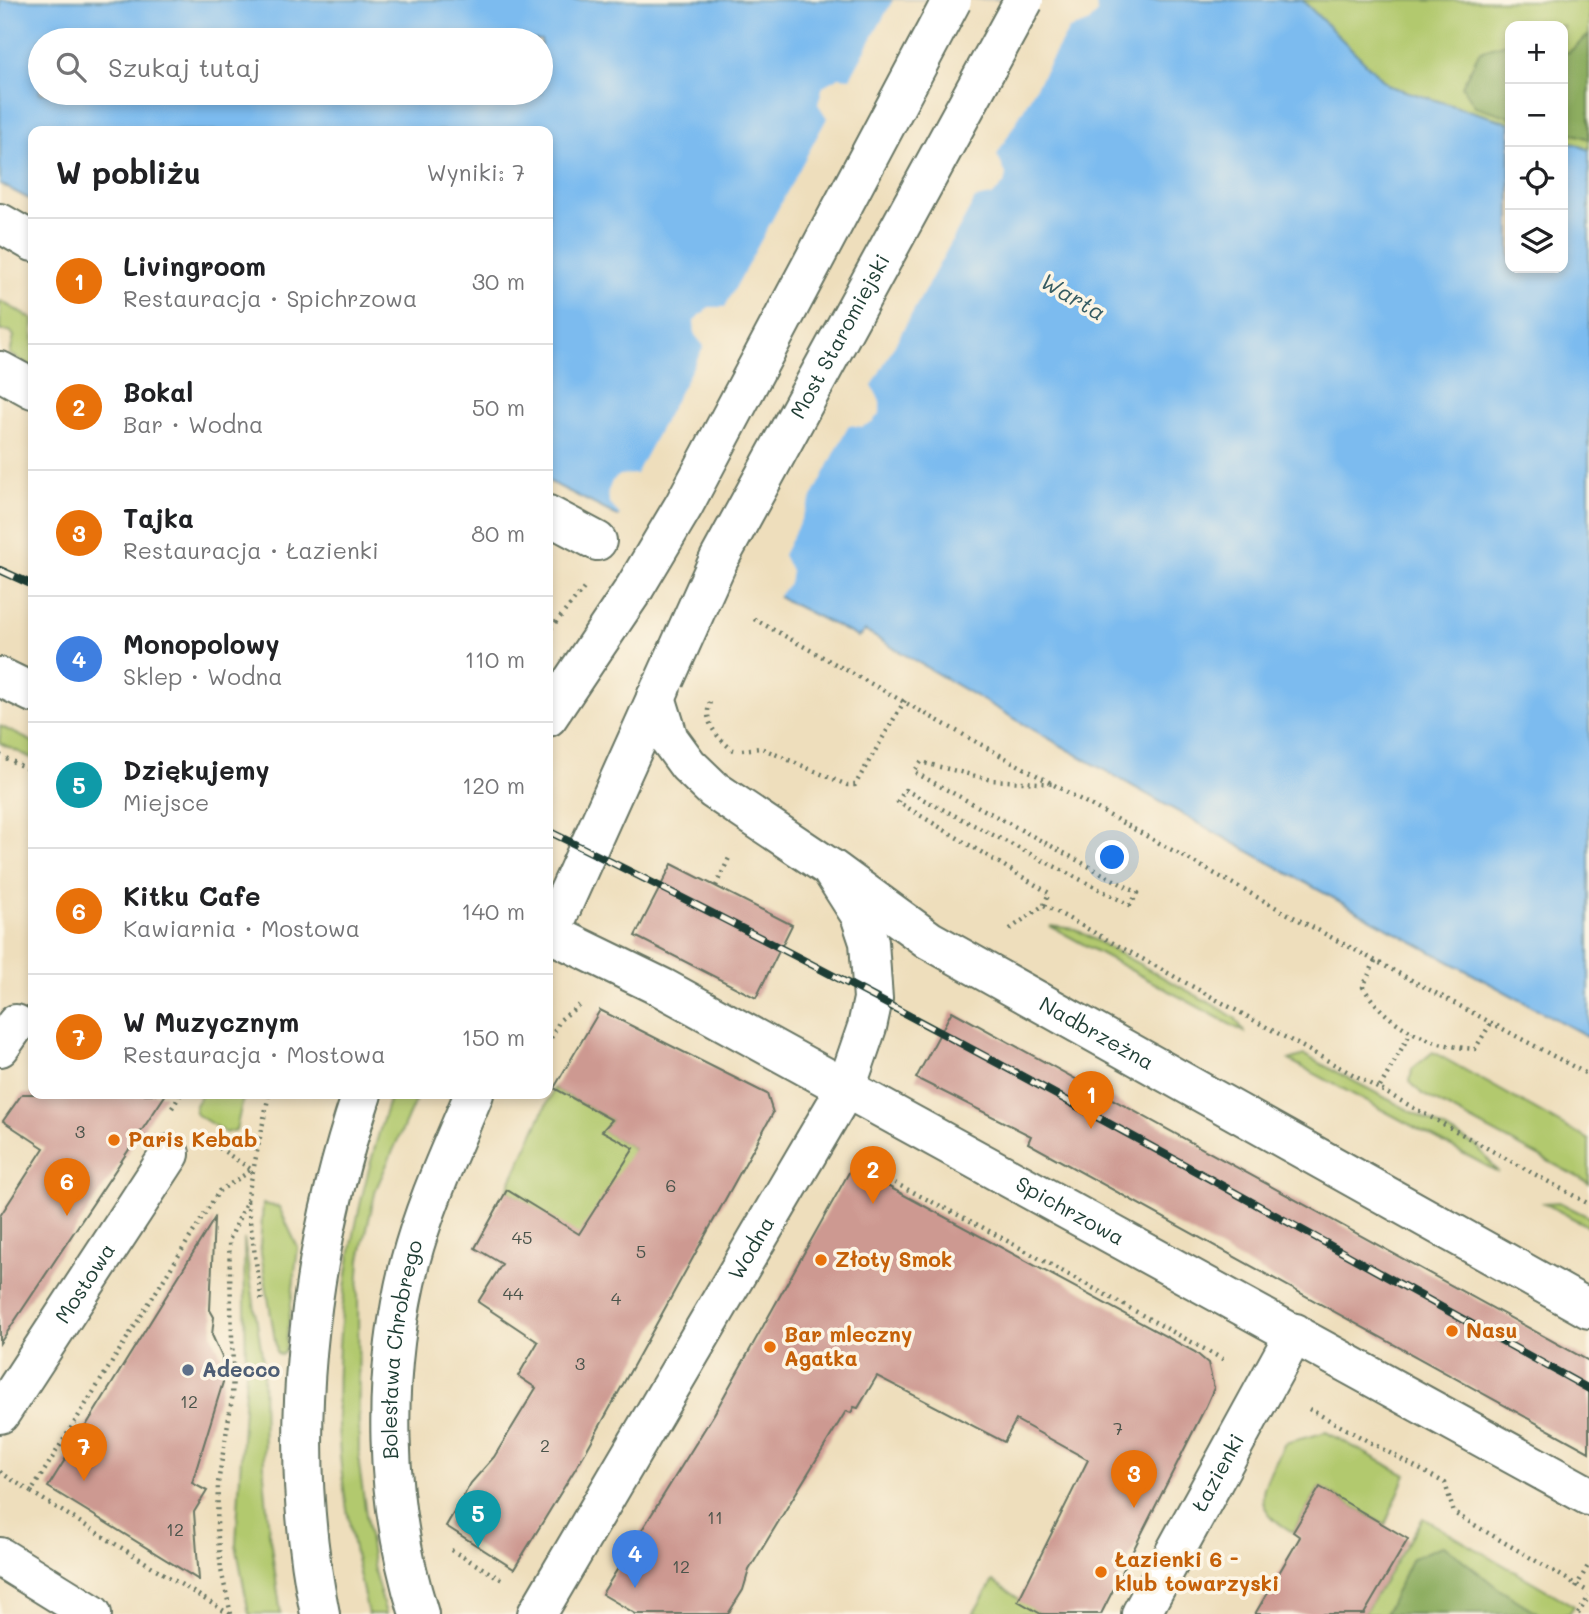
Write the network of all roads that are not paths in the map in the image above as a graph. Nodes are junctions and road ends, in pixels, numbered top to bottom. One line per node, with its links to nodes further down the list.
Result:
1 (952, 0): 12 (street, bridge)
2 (1024, 0): 10 (street, Most Staromiejski, bridge)
3 (0, 223): 4 (street)
4 (28, 239)
5 (0, 371): 6 (street)
6 (28, 387)
7 (553, 518): 8 (street)
8 (597, 541)
9 (0, 677): 11 (street)
10 (660, 688): 13 (street, Nadbrzeżna); 14 (street)
11 (28, 691)
12 (553, 710)
13 (830, 868): 16 (street, Wodna); 20 (street, Nadbrzeżna)
14 (553, 925)
15 (553, 936): 16 (street, Spichrzowa)
16 (846, 1088): 21 (street, Spichrzowa); 28 (street, Wodna)
17 (360, 1099): 26 (street)
18 (472, 1099): 27 (street, Bolesława Chrobrego)
19 (170, 1154): 22 (street, Mostowa)
20 (1589, 1309)
21 (1295, 1333): 23 (street, Spichrzowa); 29 (street, Łazienki)
22 (0, 1414)
23 (1589, 1496)
24 (0, 1556): 25 (street)
25 (92, 1614)
26 (320, 1614)
27 (419, 1614)
28 (537, 1614)
29 (1141, 1614)

